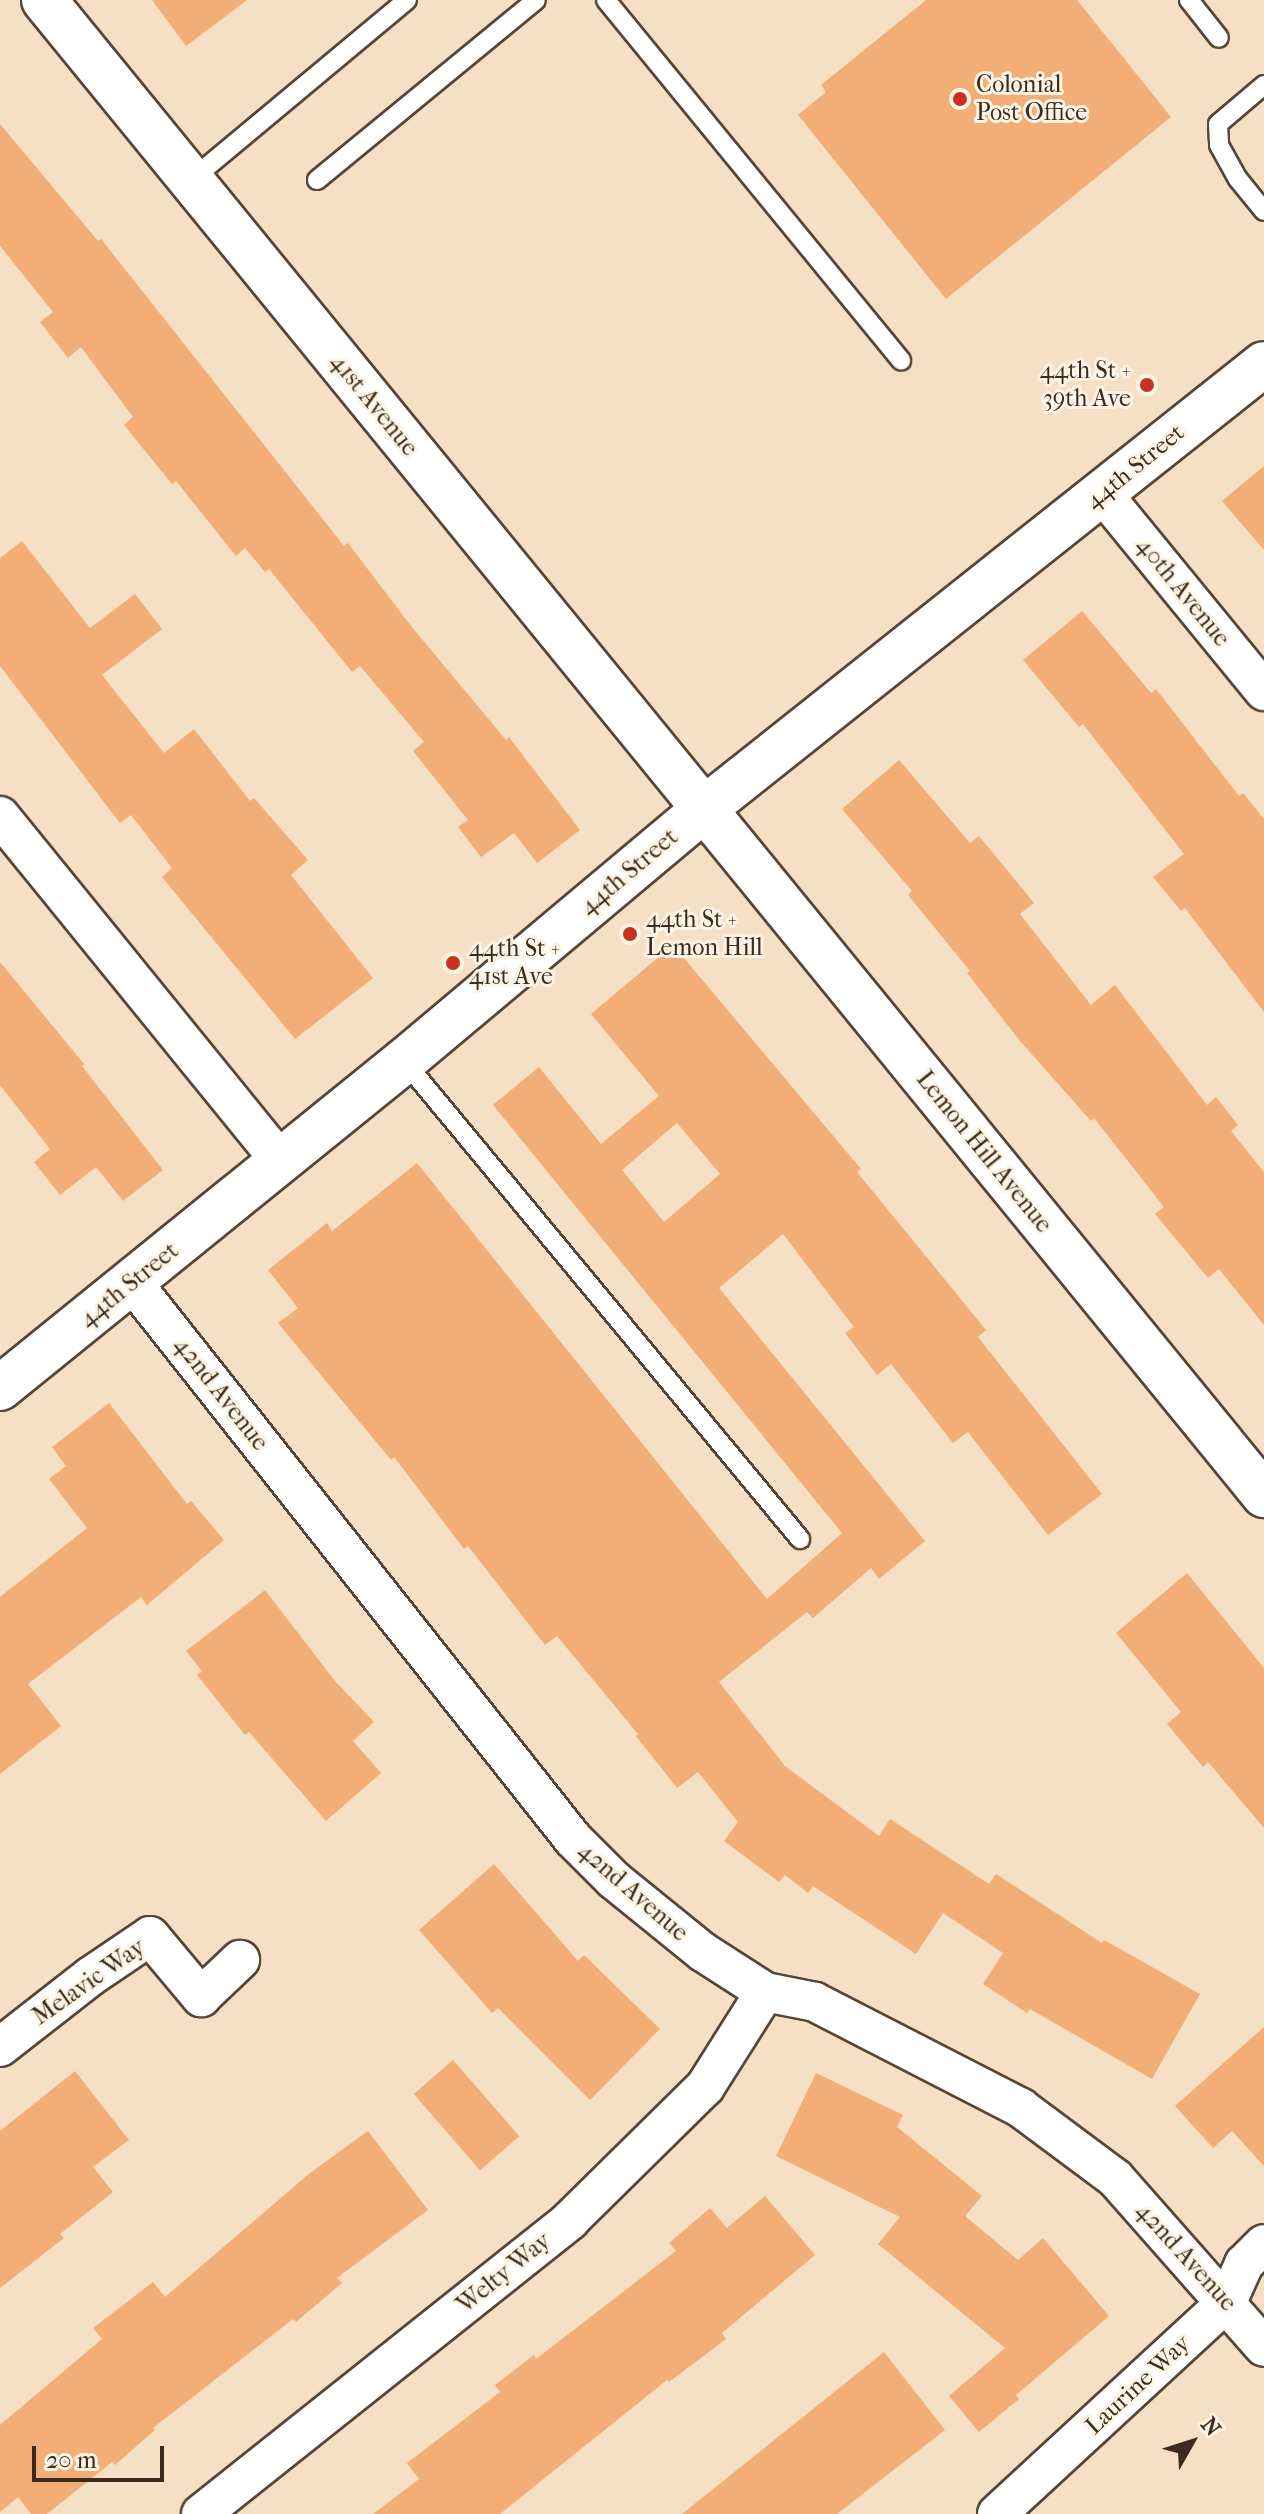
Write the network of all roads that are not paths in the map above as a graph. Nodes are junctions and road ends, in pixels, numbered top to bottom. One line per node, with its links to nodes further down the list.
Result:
1 (44, 0): 8 (street, 41st Avenue)
2 (407, 0): 8 (lane)
3 (536, 0): 9 (lane)
4 (606, 0): 11 (lane)
5 (1189, 0): 6 (lane)
6 (1219, 38)
7 (1264, 85): 10 (lane)
8 (191, 180): 15 (street, 41st Avenue)
9 (317, 180)
10 (1264, 211)
11 (901, 361)
12 (1264, 364): 13 (street, 44th Street)
13 (1102, 493): 14 (street, 40th Avenue); 15 (street, 44th Street)
14 (1264, 691)
15 (704, 809): 17 (street, 44th Street); 21 (street, Lemon Hill Avenue)
16 (0, 816): 18 (street)
17 (404, 1061): 18 (street, 44th Street); 22 (lane)
18 (281, 1162): 19 (street, 44th Street)
19 (132, 1282): 20 (street, 44th Street); 24 (street, 42nd Avenue)
20 (0, 1388)
21 (1264, 1495)
22 (800, 1539)
23 (240, 1960): 25 (street, Melavic Way)
24 (765, 1992): 27 (street, 42nd Avenue); 29 (street, Welty Way)
25 (0, 2047)
26 (1264, 2244): 27 (street, Laurine Way)
27 (1227, 2302): 28 (street, 42nd Avenue); 30 (street, Laurine Way)
28 (1264, 2347)
29 (201, 2514)
30 (997, 2514)

